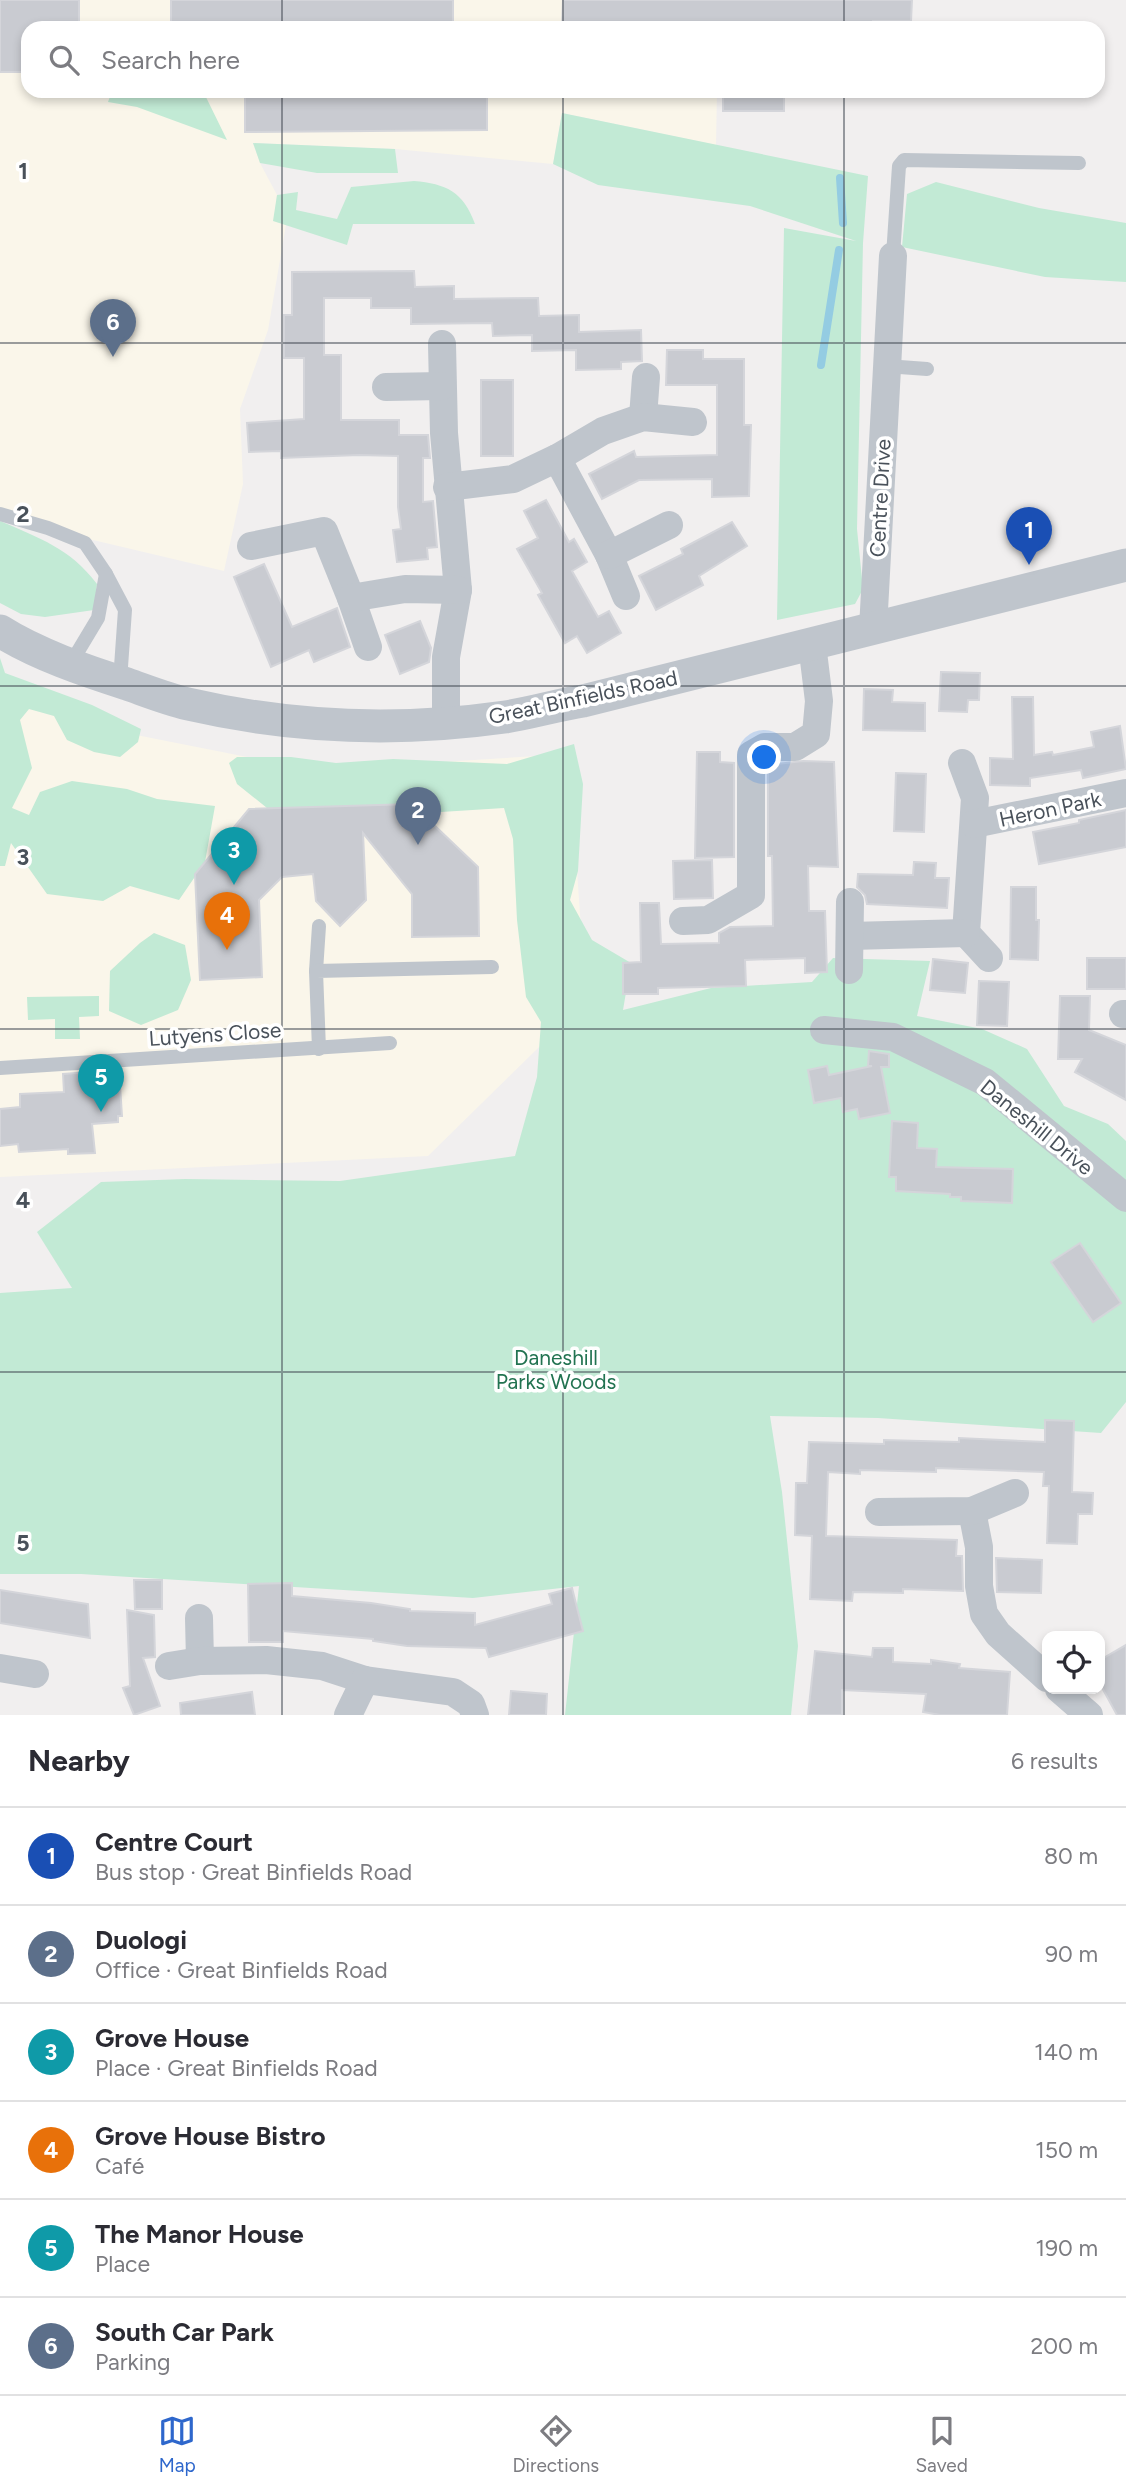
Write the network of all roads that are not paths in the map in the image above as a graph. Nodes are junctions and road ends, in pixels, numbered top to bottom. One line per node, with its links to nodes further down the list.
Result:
1 (1079, 163): 2 (lane, Centre Drive)
2 (893, 256): 4 (street, Centre Drive)
3 (442, 344): 7 (street)
4 (886, 366): 5 (lane); 22 (street, Centre Drive)
5 (926, 369)
6 (646, 377): 9 (street)
7 (442, 386): 8 (street); 12 (street)
8 (386, 387)
9 (643, 417): 10 (street); 11 (street)
10 (693, 422)
11 (557, 458): 12 (street); 16 (street)
12 (447, 487): 19 (street)
13 (0, 513): 18 (lane)
14 (670, 525): 16 (street)
15 (251, 546): 21 (street)
16 (609, 555): 20 (street)
17 (1126, 565): 22 (street, Great Binfields Road)
18 (106, 574): 26 (lane); 27 (lane)
19 (458, 590): 21 (street); 28 (street)
20 (626, 596)
21 (351, 598): 25 (street)
22 (873, 629): 24 (street, Great Binfields Road)
23 (0, 631): 26 (street, Great Binfields Road)
24 (812, 644): 28 (street, Great Binfields Road); 33 (street)
25 (368, 647)
26 (71, 663): 27 (street, Great Binfields Road)
27 (120, 681): 28 (street, Great Binfields Road)
28 (446, 722)
29 (962, 763): 31 (street, Heron Park)
30 (1126, 793): 31 (street, Heron Park)
31 (974, 824): 35 (street, Heron Park)
32 (850, 902): 36 (street)
33 (683, 921)
34 (319, 926): 40 (lane)
35 (966, 933): 36 (street); 37 (street)
36 (850, 936): 39 (street)
37 (989, 958)
38 (492, 967): 40 (lane)
39 (849, 970)
40 (316, 971): 43 (lane)
41 (824, 1030): 45 (street, Daneshill Drive)
42 (390, 1043): 43 (lane, Lutyens Close)
43 (318, 1049): 44 (lane, Lutyens Close)
44 (0, 1069)
45 (1126, 1198)
46 (1015, 1493): 47 (street)
47 (972, 1511): 48 (street); 54 (street)
48 (879, 1513)
49 (198, 1618): 50 (street)
50 (200, 1661): 51 (street); 55 (street)
51 (169, 1666)
52 (0, 1668): 53 (street)
53 (35, 1674)
54 (1042, 1674)
55 (365, 1680): 56 (street); 57 (street)
56 (348, 1715)
57 (475, 1715)

